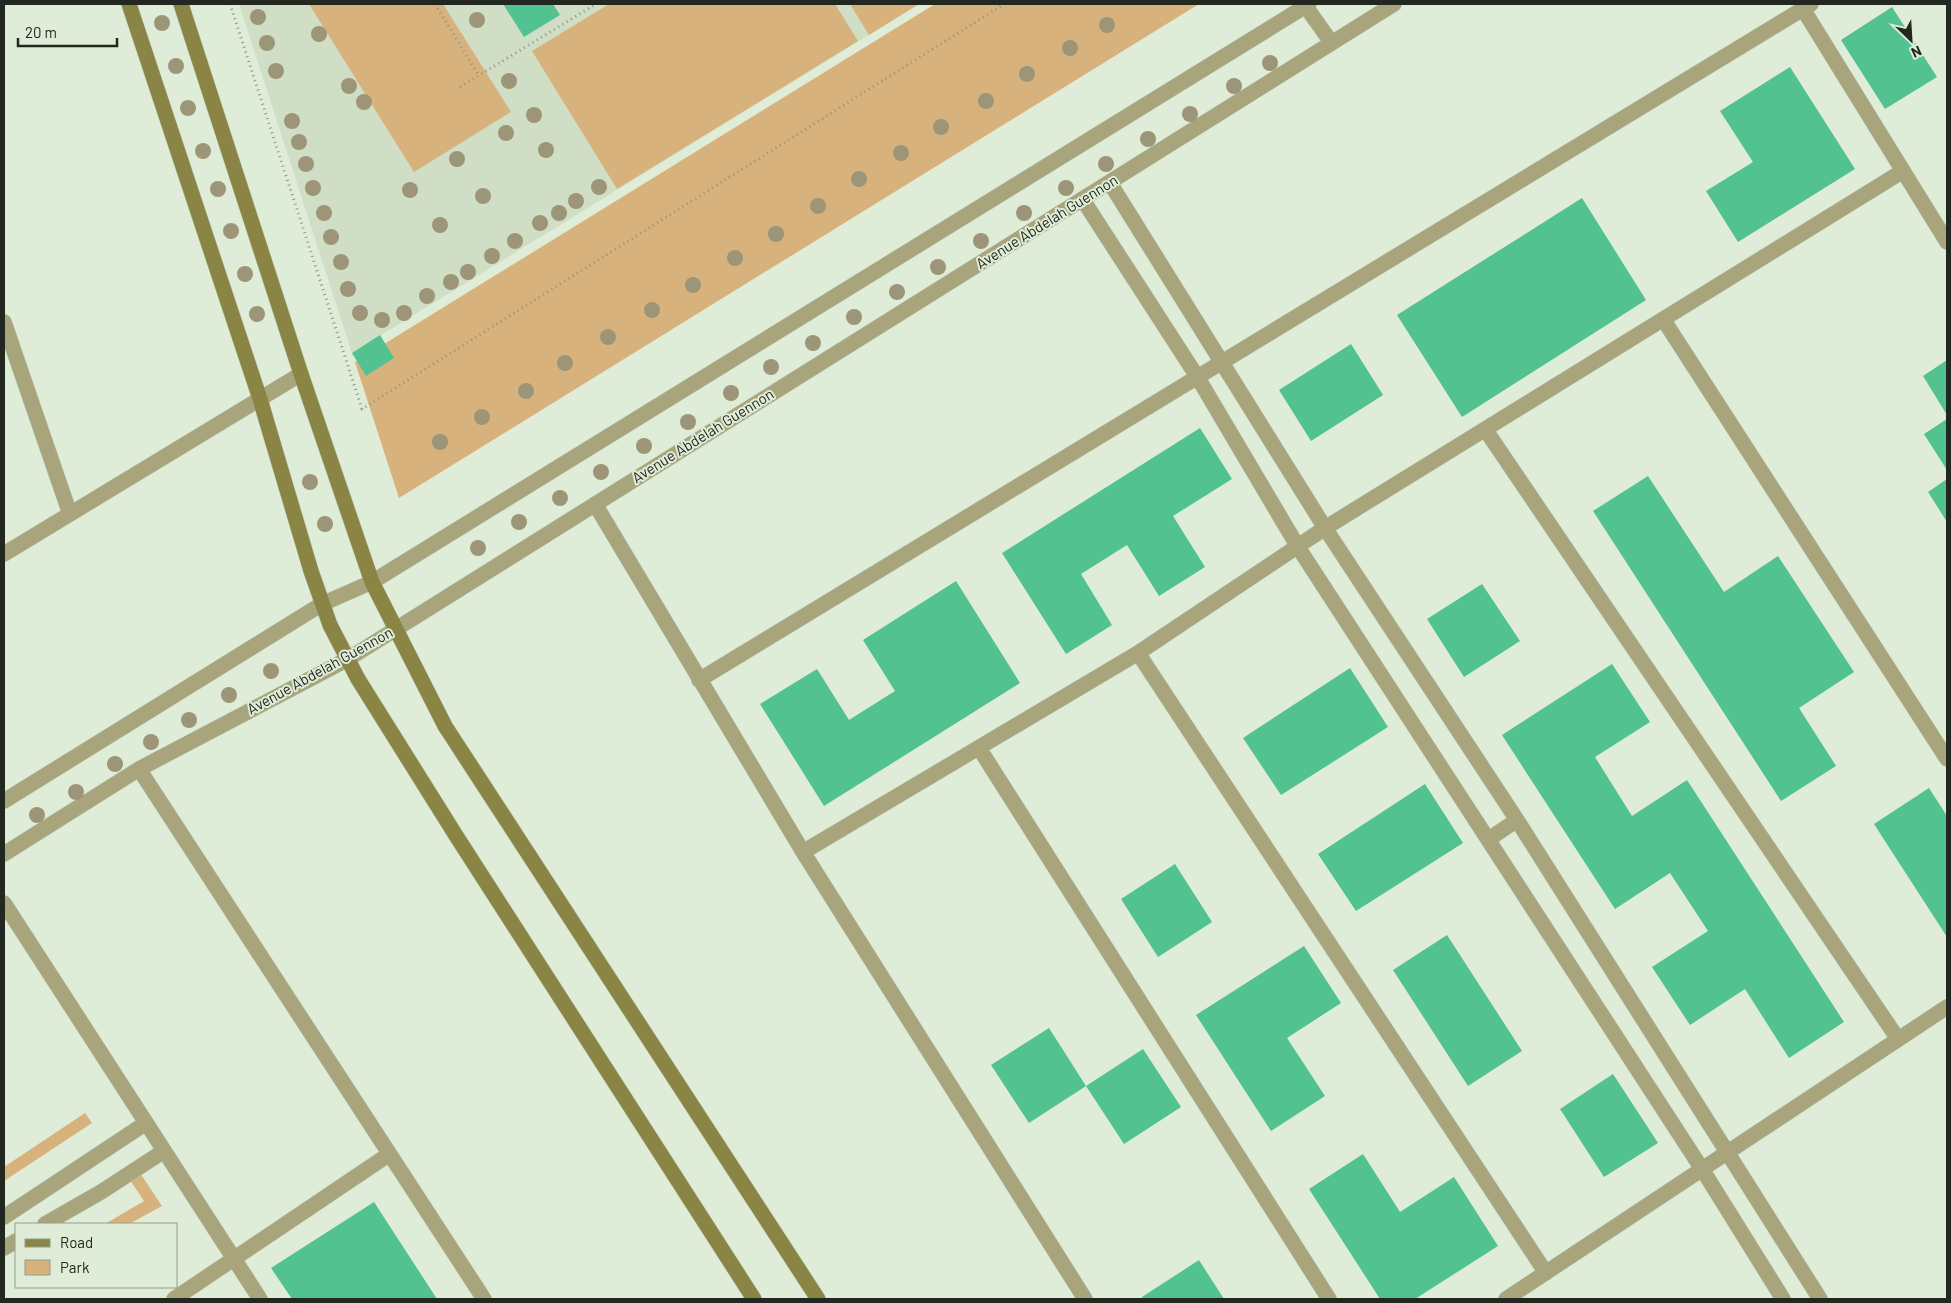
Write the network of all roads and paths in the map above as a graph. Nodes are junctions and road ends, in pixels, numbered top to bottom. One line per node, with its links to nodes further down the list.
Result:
1 (129, 4): 23 (main road)
2 (181, 4): 21 (main road)
3 (230, 4): 6 (path)
4 (437, 4): 12 (path)
5 (596, 4): 12 (path)
6 (1004, 4)
7 (1394, 4): 10 (street, Avenue Abdelah Guennon)
8 (1306, 5): 11 (street); 30 (street)
9 (1807, 6): 14 (street); 20 (street)
10 (1372, 10): 11 (street, Avenue Abdelah Guennon)
11 (1331, 42): 15 (street, Avenue Abdelah Guennon)
12 (479, 76): 13 (path)
13 (460, 87)
14 (1903, 171): 17 (street); 18 (street)
15 (1110, 183): 16 (street, Avenue Abdelah Guennon); 20 (street)
16 (1083, 200): 22 (street); 25 (street, Avenue Abdelah Guennon)
17 (1947, 242)
18 (1662, 319): 24 (street); 37 (street)
19 (4, 322): 26 (street)
20 (1222, 362): 22 (street); 27 (street)
21 (301, 374): 23 (street); 30 (main road)
22 (1198, 378): 28 (street); 35 (street)
23 (260, 399): 26 (street); 31 (main road)
24 (1485, 429): 27 (street); 46 (street)
25 (595, 504): 32 (street, Avenue Abdelah Guennon); 35 (street)
26 (70, 514): 29 (street)
27 (1325, 528): 28 (street); 40 (street)
28 (1298, 546): 33 (street); 41 (street)
29 (4, 554)
30 (372, 582): 31 (street); 32 (main road)
31 (322, 604): 34 (main road); 39 (street)
32 (394, 630): 34 (street, Avenue Abdelah Guennon); 62 (main road)
33 (1138, 653): 36 (street); 57 (street)
34 (348, 659): 38 (street, Avenue Abdelah Guennon); 61 (main road)
35 (699, 680): 42 (street)
36 (979, 748): 42 (street); 64 (street)
37 (1947, 759)
38 (139, 769): 43 (street, Avenue Abdelah Guennon); 50 (street)
39 (4, 801)
40 (1517, 820): 41 (street); 49 (street)
41 (1489, 839): 51 (street)
42 (803, 852): 63 (street)
43 (4, 854)
44 (4, 903): 47 (street)
45 (1947, 1007): 46 (street)
46 (1898, 1040): 49 (street)
47 (146, 1123): 48 (street); 52 (street)
48 (164, 1151): 53 (street); 56 (street)
49 (1727, 1152): 51 (street); 67 (street)
50 (388, 1155): 56 (street); 60 (street)
51 (1702, 1169): 57 (street); 66 (street)
52 (4, 1217)
53 (47, 1223)
54 (15, 1242): 55 (street)
55 (4, 1248)
56 (234, 1259): 58 (street); 59 (street)
57 (1546, 1273): 65 (street)
58 (174, 1299)
59 (260, 1299)
60 (484, 1299)
61 (754, 1299)
62 (818, 1299)
63 (1084, 1299)
64 (1329, 1299)
65 (1506, 1299)
66 (1783, 1299)
67 (1820, 1299)

